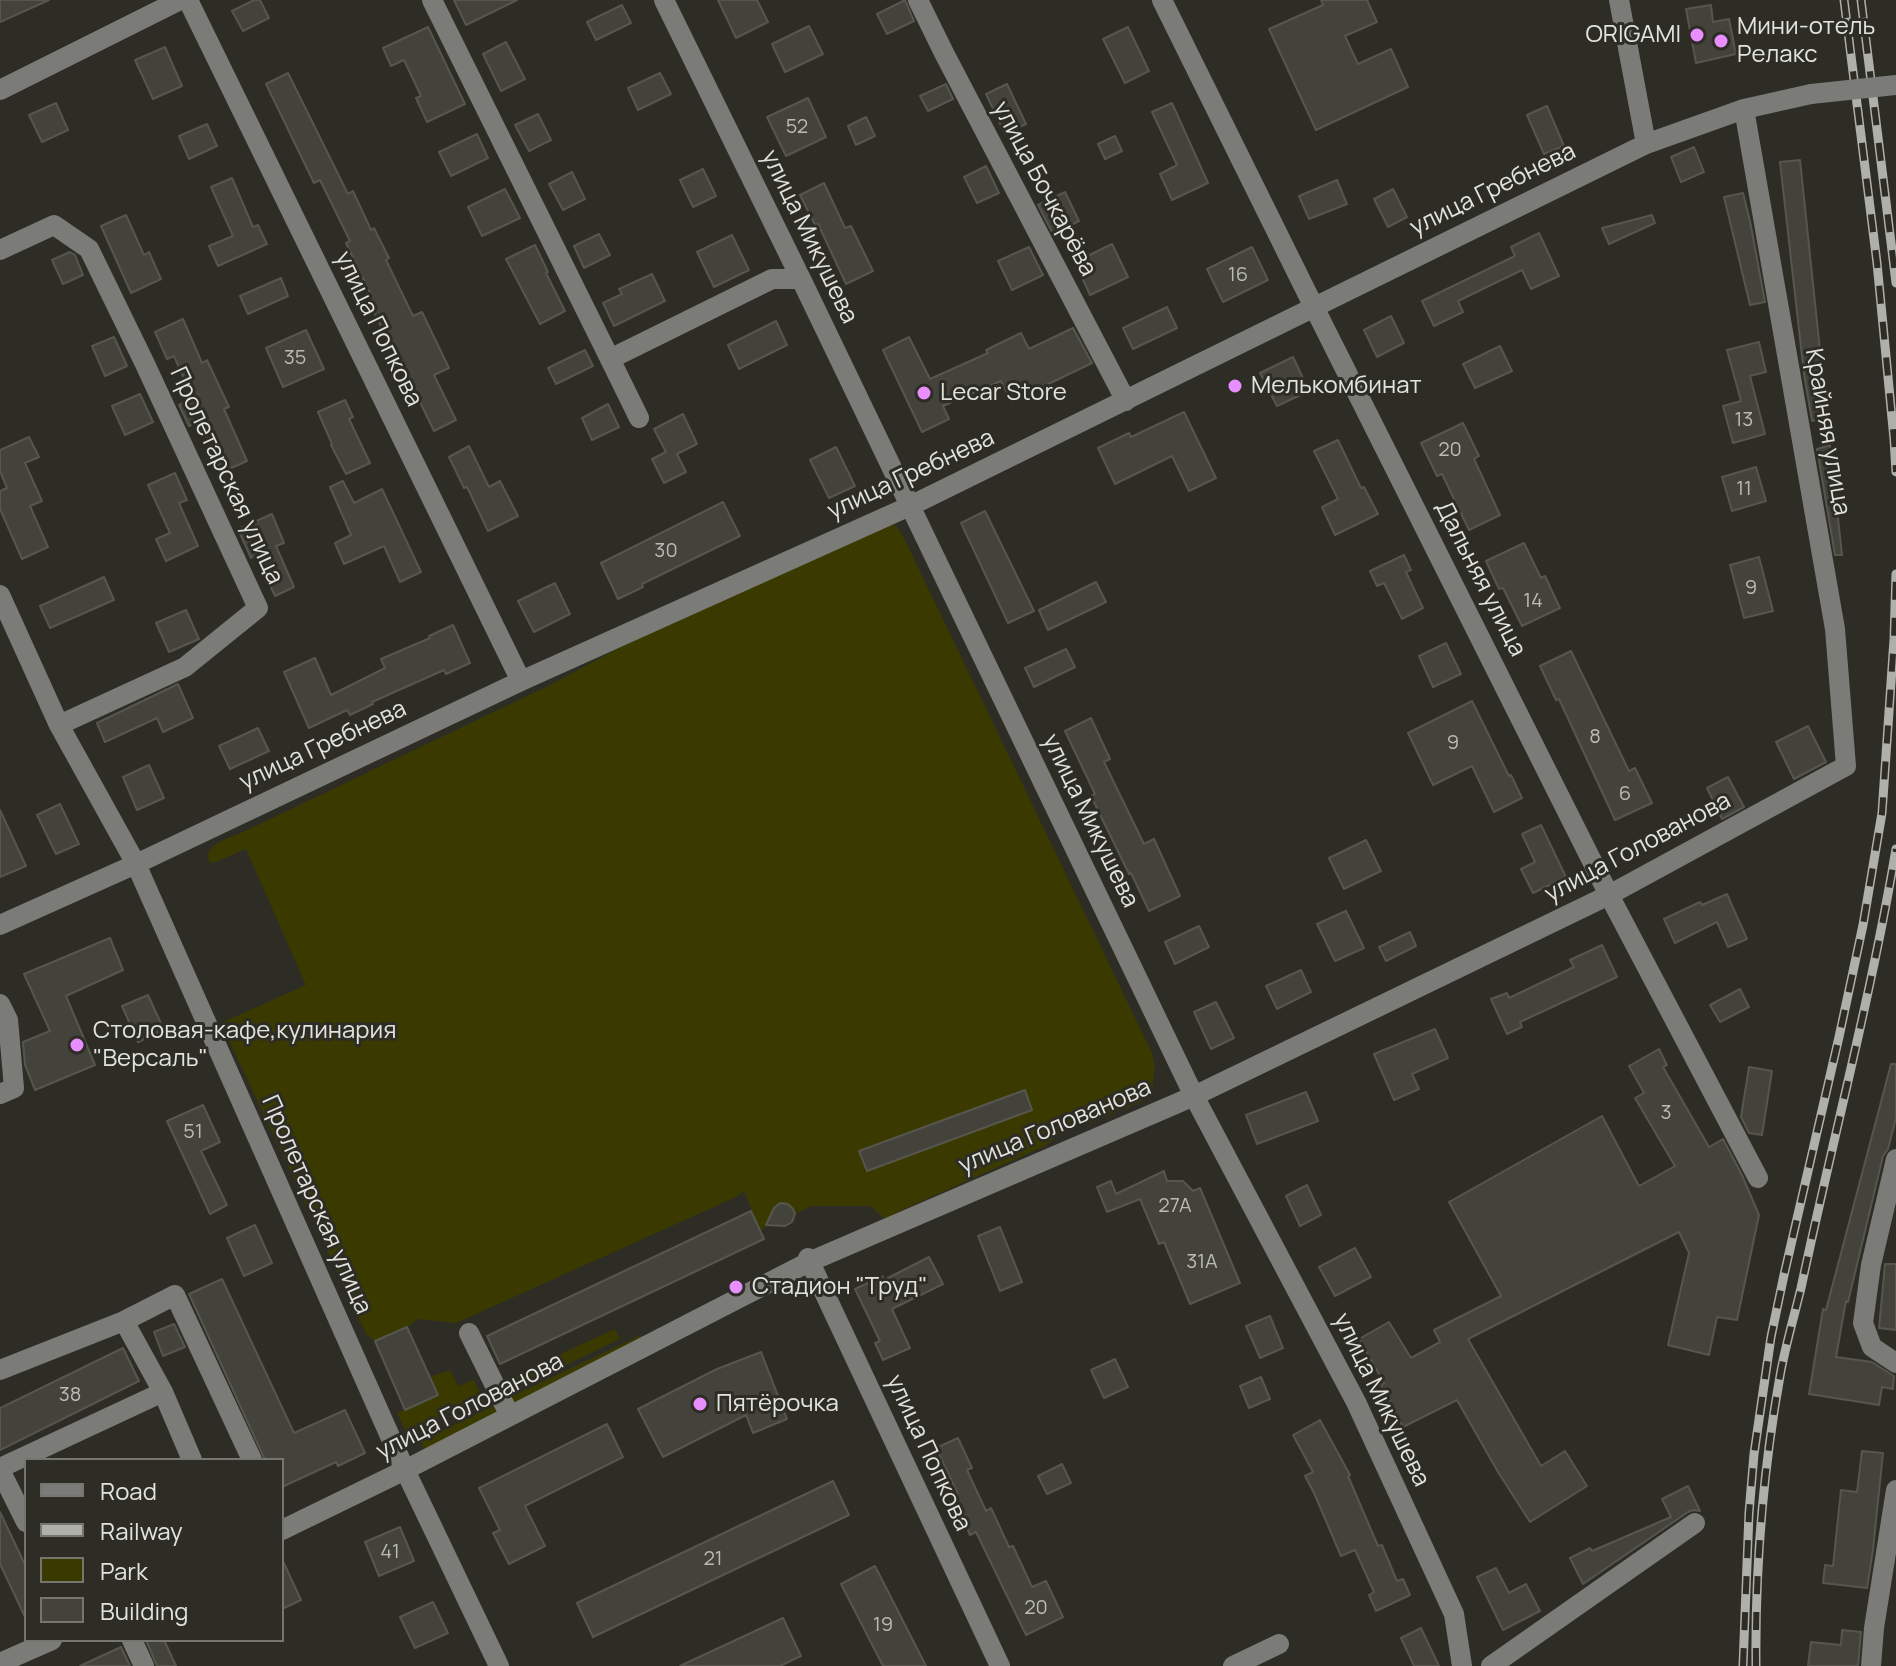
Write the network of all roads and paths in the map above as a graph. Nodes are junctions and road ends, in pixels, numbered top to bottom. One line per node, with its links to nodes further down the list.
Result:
1 (180, 0): 9 (street)
2 (188, 0): 20 (street, улица Попкова)
3 (432, 0): 15 (street)
4 (664, 0): 13 (street, улица Микушева)
5 (918, 0): 16 (street, улица Бочкарёва)
6 (1162, 0): 14 (street, Дальняя улица)
7 (1619, 0): 11 (street)
8 (1896, 85): 10 (street, улица Гребнева, bridge)
9 (0, 90)
10 (1744, 109): 11 (street, улица Гребнева); 22 (street, Крайняя улица)
11 (1646, 144): 14 (street, улица Гребнева)
12 (0, 250): 21 (street, Пролетарская улица)
13 (801, 279): 15 (street); 18 (street, улица Микушева)
14 (1315, 308): 16 (street, улица Гребнева); 24 (street, Дальняя улица)
15 (610, 359): 17 (street)
16 (1126, 401): 18 (street, улица Гребнева)
17 (639, 418)
18 (910, 506): 20 (street, улица Гребнева); 28 (street, улица Микушева)
19 (0, 595): 21 (street, Пролетарская улица)
20 (521, 681): 23 (street, улица Гребнева)
21 (59, 725): 23 (street, Пролетарская улица)
22 (1846, 766): 24 (street, улица Голованова)
23 (136, 864): 25 (street, улица Гребнева); 41 (street, Пролетарская улица)
24 (1609, 895): 28 (street, улица Голованова); 30 (street, Дальняя улица)
25 (0, 925)
26 (0, 1004): 27 (street)
27 (0, 1094)
28 (1194, 1096): 31 (street, улица Голованова); 54 (street, улица Микушева)
29 (1896, 1159): 34 (street)
30 (1758, 1178)
31 (809, 1260): 37 (street, улица Голованова); 52 (street, улица Попкова)
32 (124, 1321): 35 (street); 36 (street); 39 (street)
33 (469, 1333): 37 (street)
34 (1896, 1363)
35 (0, 1370)
36 (163, 1392): 38 (street); 40 (street)
37 (510, 1416): 41 (street, улица Голованова)
38 (190, 1458)
39 (251, 1458)
40 (0, 1469): 43 (street)
41 (405, 1470): 45 (street, улица Голованова); 51 (street, Пролетарская улица)
42 (1896, 1490): 56 (street)
43 (24, 1518)
44 (1695, 1523): 55 (street)
45 (284, 1529)
46 (47, 1642): 49 (street)
47 (133, 1642): 50 (street)
48 (1279, 1644): 53 (street)
49 (0, 1663)
50 (144, 1666)
51 (499, 1666)
52 (1000, 1666)
53 (1233, 1666)
54 (1462, 1666)
55 (1491, 1666)
56 (1871, 1666)

